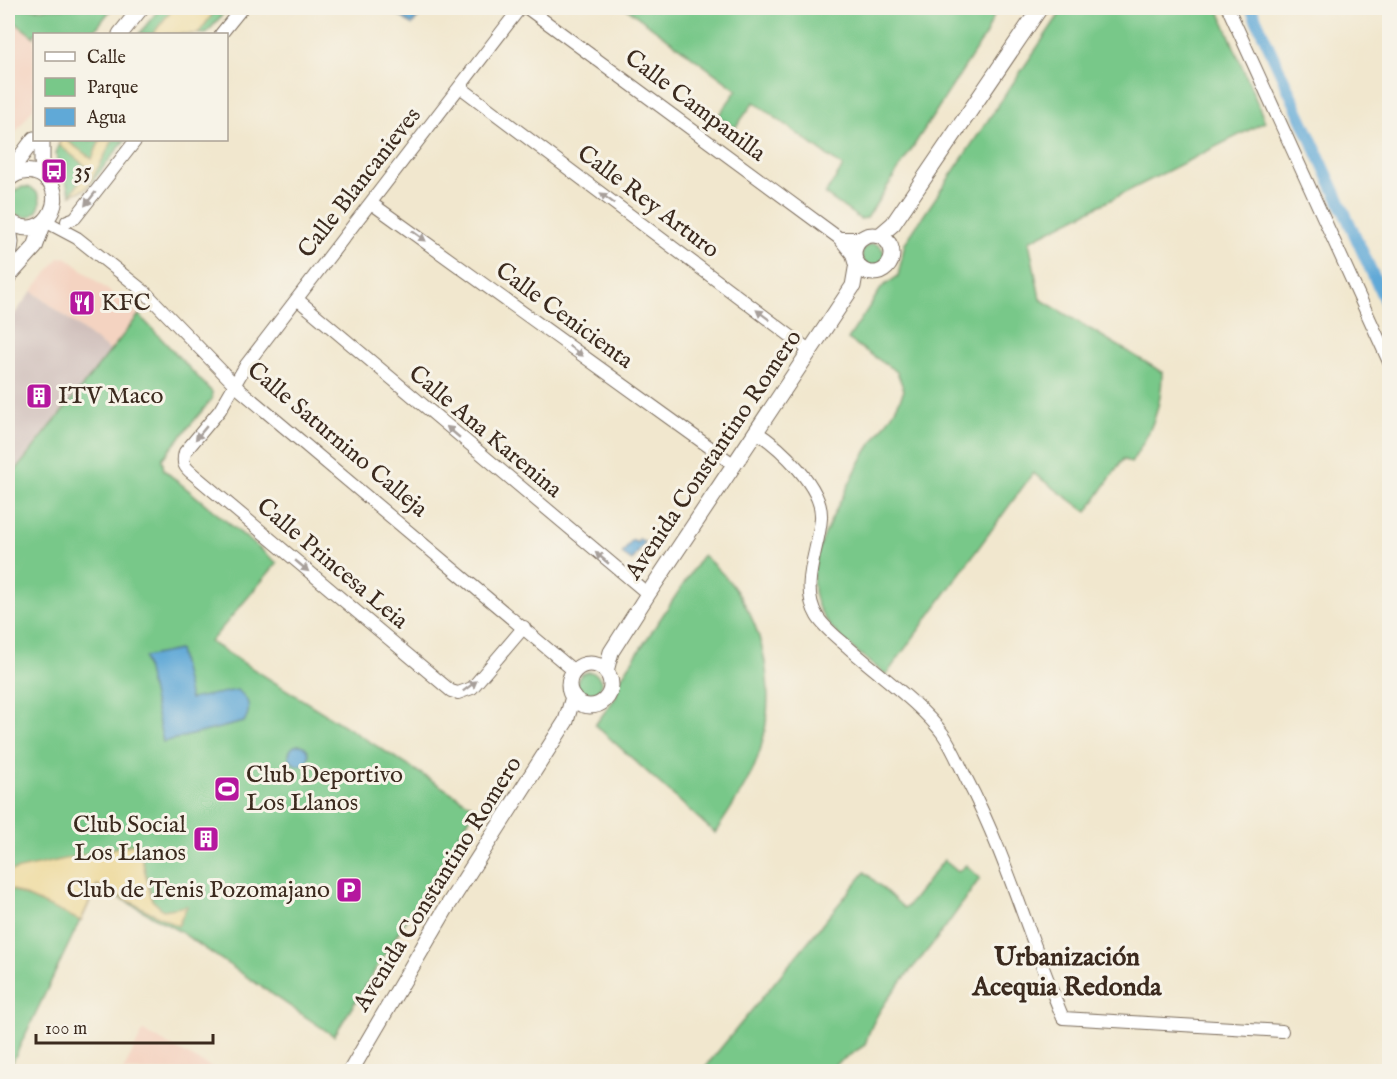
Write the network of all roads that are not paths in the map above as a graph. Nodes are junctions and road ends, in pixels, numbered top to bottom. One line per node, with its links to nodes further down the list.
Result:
1 (141, 8): 7 (street)
2 (242, 8): 8 (street)
3 (519, 8): 9 (street, Calle Blancanieves)
4 (527, 8): 22 (street, Calle Campanilla)
5 (1041, 8): 20 (street)
6 (1228, 8): 31 (street)
7 (121, 33)
8 (221, 33)
9 (460, 87): 16 (street, Calle Blancanieves); 30 (street, Calle Rey Arturo, one-way to 9)
10 (33, 140): 13 (street)
11 (42, 141): 14 (street)
12 (135, 141): 18 (street, one-way to 18)
13 (12, 174): 14 (street)
14 (46, 179): 15 (street)
15 (54, 194): 18 (street, Calle Saturnino Calleja); 19 (street)
16 (371, 203): 29 (street, Calle Blancanieves); 34 (street, Calle Cenicienta, one-way to 34)
17 (8, 220): 19 (street); 25 (street)
18 (67, 221): 21 (street, Calle Saturnino Calleja)
19 (44, 222): 21 (street, Calle Saturnino Calleja); 27 (street)
20 (886, 236): 23 (street); 26 (street)
21 (76, 238): 32 (street, Calle Saturnino Calleja)
22 (839, 238): 23 (street); 24 (street, Calle Campanilla)
23 (862, 238): 24 (street)
24 (856, 261): 26 (street); 28 (street, Avenida Constantino Romero)
25 (8, 266)
26 (871, 273): 28 (street, Avenida Constantino Romero)
27 (8, 277)
28 (855, 282): 30 (street, Avenida Constantino Romero)
29 (297, 299): 32 (street, Calle Blancanieves); 35 (street, Calle Ana Karenina, one-way to 29)
30 (809, 350): 33 (street, Avenida Constantino Romero)
31 (1389, 364)
32 (235, 385): 36 (street, Calle Saturnino Calleja); 36 (street, Calle Princesa Leia, one-way to 36)
33 (756, 431): 34 (street, Avenida Constantino Romero); 40 (street)
34 (733, 464): 35 (street, Avenida Constantino Romero)
35 (648, 594): 37 (street, Avenida Constantino Romero)
36 (524, 627): 38 (street, Calle Saturnino Calleja)
37 (600, 668): 38 (street); 39 (street)
38 (574, 671): 39 (street)
39 (579, 702): 41 (street, Avenida Constantino Romero)
40 (1282, 1031)
41 (350, 1071)

